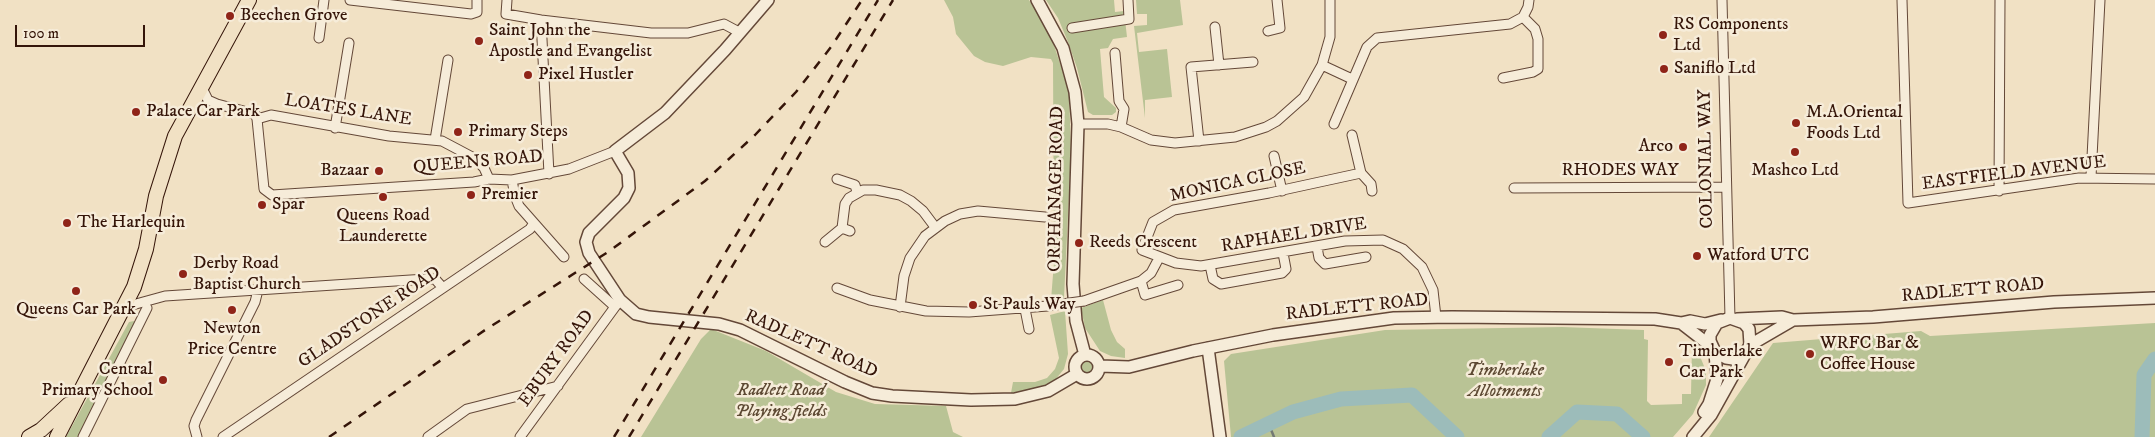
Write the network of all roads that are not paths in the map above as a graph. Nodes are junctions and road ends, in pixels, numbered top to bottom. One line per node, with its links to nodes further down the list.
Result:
1 (249, 0): 31 (main road)
2 (324, 0): 22 (street)
3 (350, 0): 4 (street)
4 (476, 0)
5 (507, 0): 17 (street)
6 (768, 0): 21 (street, QUEENS ROAD)
7 (1037, 0): 33 (street, ORPHANAGE ROAD)
8 (1128, 0): 19 (street)
9 (1277, 0): 20 (street)
10 (1330, 0): 28 (street)
11 (1529, 0): 16 (street)
12 (1722, 0): 49 (street, COLONIAL WAY)
13 (1902, 0): 53 (street, EASTFIELD AVENUE)
14 (2000, 0): 53 (street)
15 (2100, 0): 44 (street)
16 (1523, 17): 29 (street); 30 (street)
17 (540, 20): 21 (street); 43 (street)
18 (1216, 27): 27 (street)
19 (1072, 28)
20 (1268, 31)
21 (739, 32): 40 (street, QUEENS ROAD)
22 (318, 38)
23 (349, 43): 36 (street)
24 (1115, 53): 35 (street)
25 (448, 60): 38 (street)
26 (1253, 62): 27 (street)
27 (1219, 65): 39 (street)
28 (1322, 65): 30 (street); 39 (street)
29 (1503, 78)
30 (1352, 79): 34 (street)
31 (201, 86): 32 (street); 74 (main road)
32 (257, 120): 36 (street, LOATES LANE); 45 (street, QUEENS ROAD)
33 (1078, 124): 35 (street); 86 (street, ORPHANAGE ROAD)
34 (1334, 124)
35 (1121, 127): 39 (street)
36 (336, 128): 38 (street, LOATES LANE)
37 (1352, 135): 42 (street)
38 (435, 140): 45 (street, LOATES LANE)
39 (1199, 141)
40 (615, 151): 43 (street, QUEENS ROAD); 73 (street, RADLETT ROAD)
41 (1274, 156): 51 (street)
42 (1361, 173): 51 (street, MONICA CLOSE); 52 (street)
43 (549, 174): 48 (street, QUEENS ROAD)
44 (2091, 178): 47 (street, EASTFIELD AVENUE); 53 (street, EASTFIELD AVENUE)
45 (489, 179): 48 (street, QUEENS ROAD)
46 (837, 179): 54 (street)
47 (2155, 179)
48 (512, 180): 56 (street)
49 (1725, 187): 50 (street, RHODES WAY); 79 (street, COLONIAL WAY)
50 (1514, 188)
51 (1282, 191): 60 (street, MONICA CLOSE)
52 (1372, 191)
53 (1999, 191)
54 (857, 192): 57 (street); 58 (street)
55 (1044, 217): 57 (street)
56 (534, 224): 62 (street); 69 (street, GLADSTONE ROAD)
57 (935, 227): 75 (street)
58 (826, 242)
59 (1317, 247): 61 (street, RAPHAEL DRIVE); 63 (street); 78 (street, RAPHAEL DRIVE)
60 (1142, 250): 64 (street, RAPHAEL DRIVE)
61 (1282, 253): 65 (street, RAPHAEL DRIVE); 65 (street)
62 (564, 257)
63 (1366, 257)
64 (1159, 258): 65 (street, RAPHAEL DRIVE); 67 (street)
65 (1210, 266)
66 (584, 278): 73 (street)
67 (1141, 281): 68 (street); 77 (street, bridge)
68 (1178, 285)
69 (443, 288): 71 (street); 96 (street, GLADSTONE ROAD)
70 (837, 288): 75 (street)
71 (258, 290): 74 (street); 95 (street)
72 (2155, 298): 80 (street, RADLETT ROAD)
73 (617, 303): 88 (street, RADLETT ROAD); 89 (street, EBURY ROAD)
74 (125, 307): 90 (main road)
75 (900, 307): 77 (street)
76 (147, 308): 94 (street)
77 (1025, 309): 82 (street)
78 (1436, 317): 81 (street, RADLETT ROAD); 83 (street, RADLETT ROAD)
79 (1729, 319): 80 (street, RADLETT ROAD); 81 (street, RADLETT ROAD); 84 (street); 85 (street)
80 (1793, 320): 84 (street, RADLETT ROAD)
81 (1681, 323): 85 (street, RADLETT ROAD)
82 (1029, 329)
83 (1208, 348): 87 (street, RADLETT ROAD); 91 (street)
84 (1747, 349): 85 (street); 100 (street)
85 (1714, 350): 99 (street)
86 (1084, 355): 87 (street); 88 (street)
87 (1100, 366): 88 (street)
88 (1077, 374)
89 (558, 386): 97 (street); 98 (street, EBURY ROAD)
90 (82, 391): 92 (main road); 93 (main road)
91 (1220, 436)
92 (30, 437)
93 (57, 437)
94 (83, 437)
95 (197, 437)
96 (223, 437)
97 (428, 437)
98 (520, 437)
99 (1684, 437)
100 (1692, 437)

